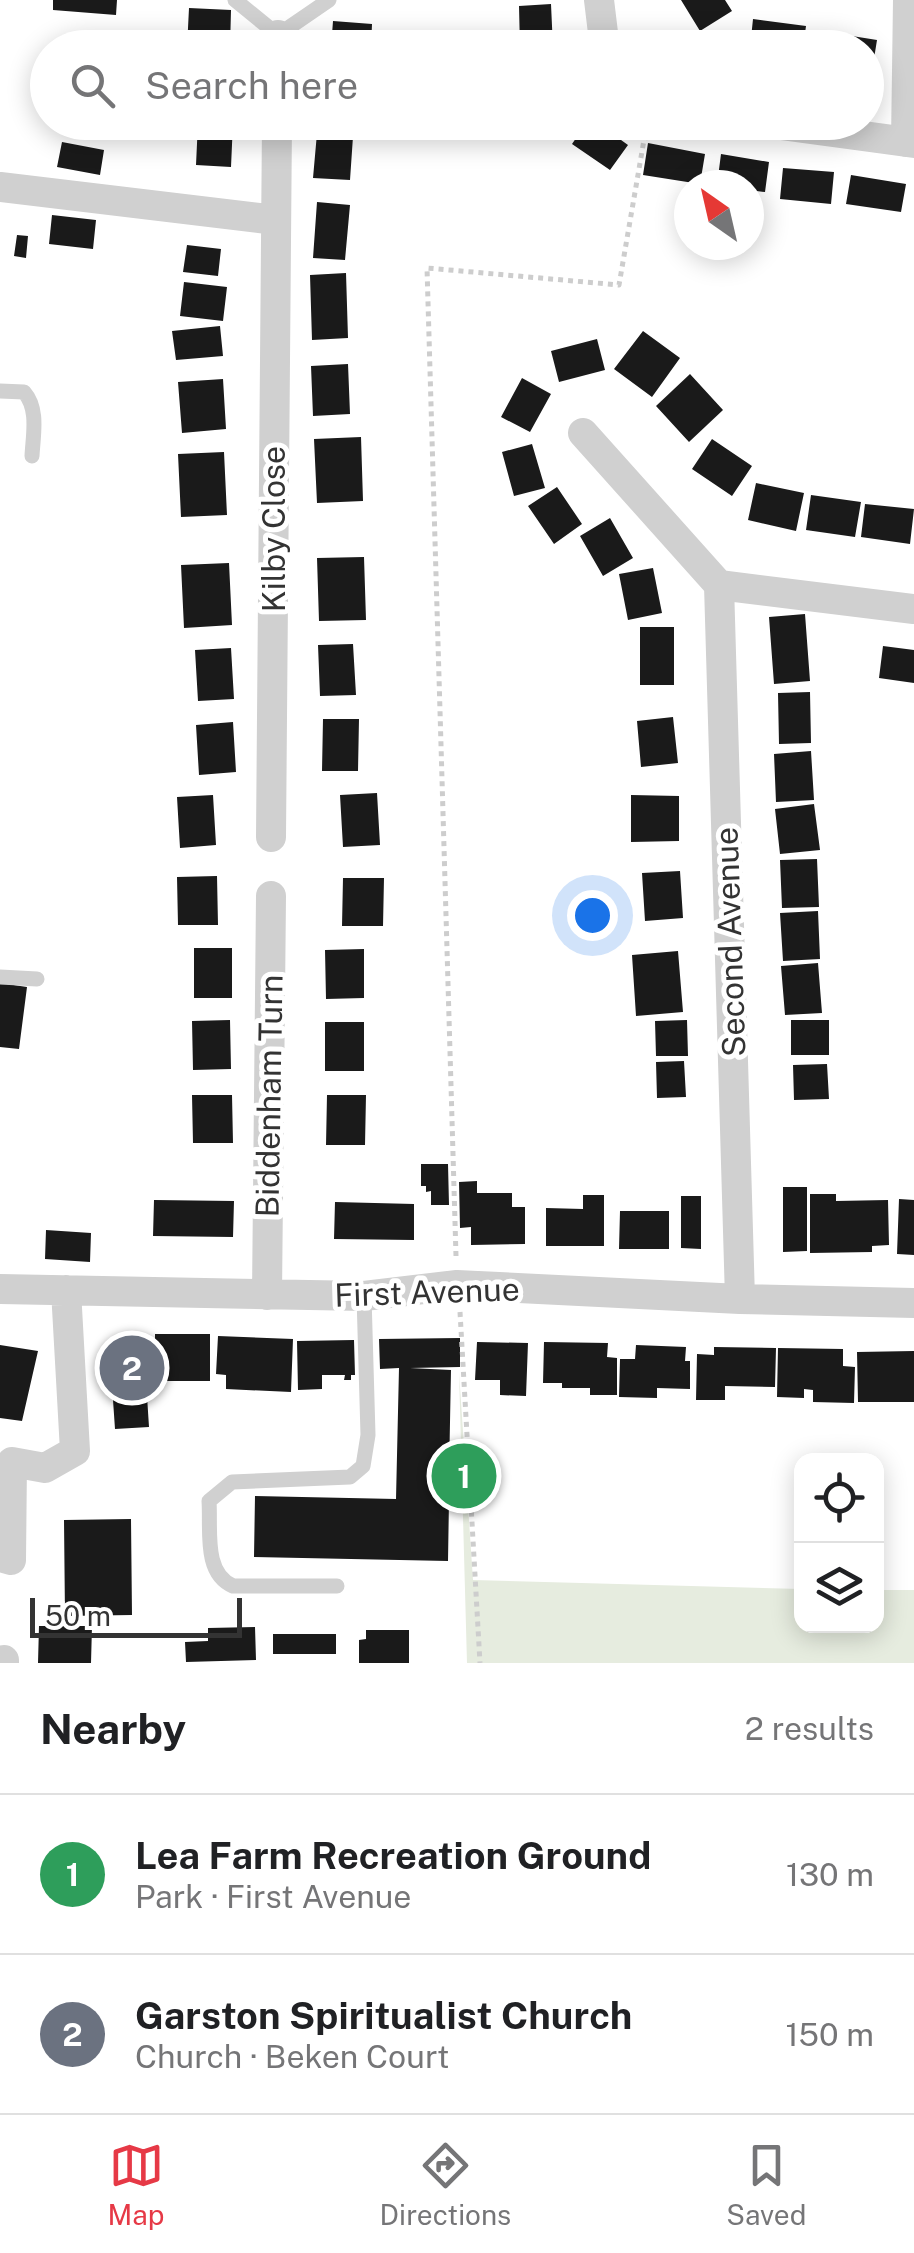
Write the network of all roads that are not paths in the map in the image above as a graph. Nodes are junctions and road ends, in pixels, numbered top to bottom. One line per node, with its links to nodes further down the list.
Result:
1 (234, 0): 5 (lane)
2 (329, 0): 6 (lane)
3 (598, 0): 7 (street)
4 (908, 0): 10 (street)
5 (266, 30)
6 (292, 30)
7 (602, 30)
8 (884, 139): 10 (street)
9 (277, 140): 12 (street, Kilby Close)
10 (910, 142)
11 (0, 187): 12 (street)
12 (275, 220): 18 (street, Kilby Close)
13 (0, 390): 15 (lane)
14 (583, 433): 16 (street)
15 (32, 456)
16 (719, 585): 17 (street); 26 (street, Second Avenue)
17 (914, 610)
18 (271, 837)
19 (271, 896): 24 (street, Biddenham Turn)
20 (0, 977): 21 (lane)
21 (37, 978)
22 (0, 1289): 23 (street, First Avenue)
23 (66, 1290): 24 (street, First Avenue); 28 (street)
24 (267, 1295): 25 (street, First Avenue)
25 (364, 1296): 26 (street, First Avenue); 29 (lane)
26 (740, 1299): 27 (street, First Avenue)
27 (914, 1303)
28 (0, 1558)
29 (337, 1586)

